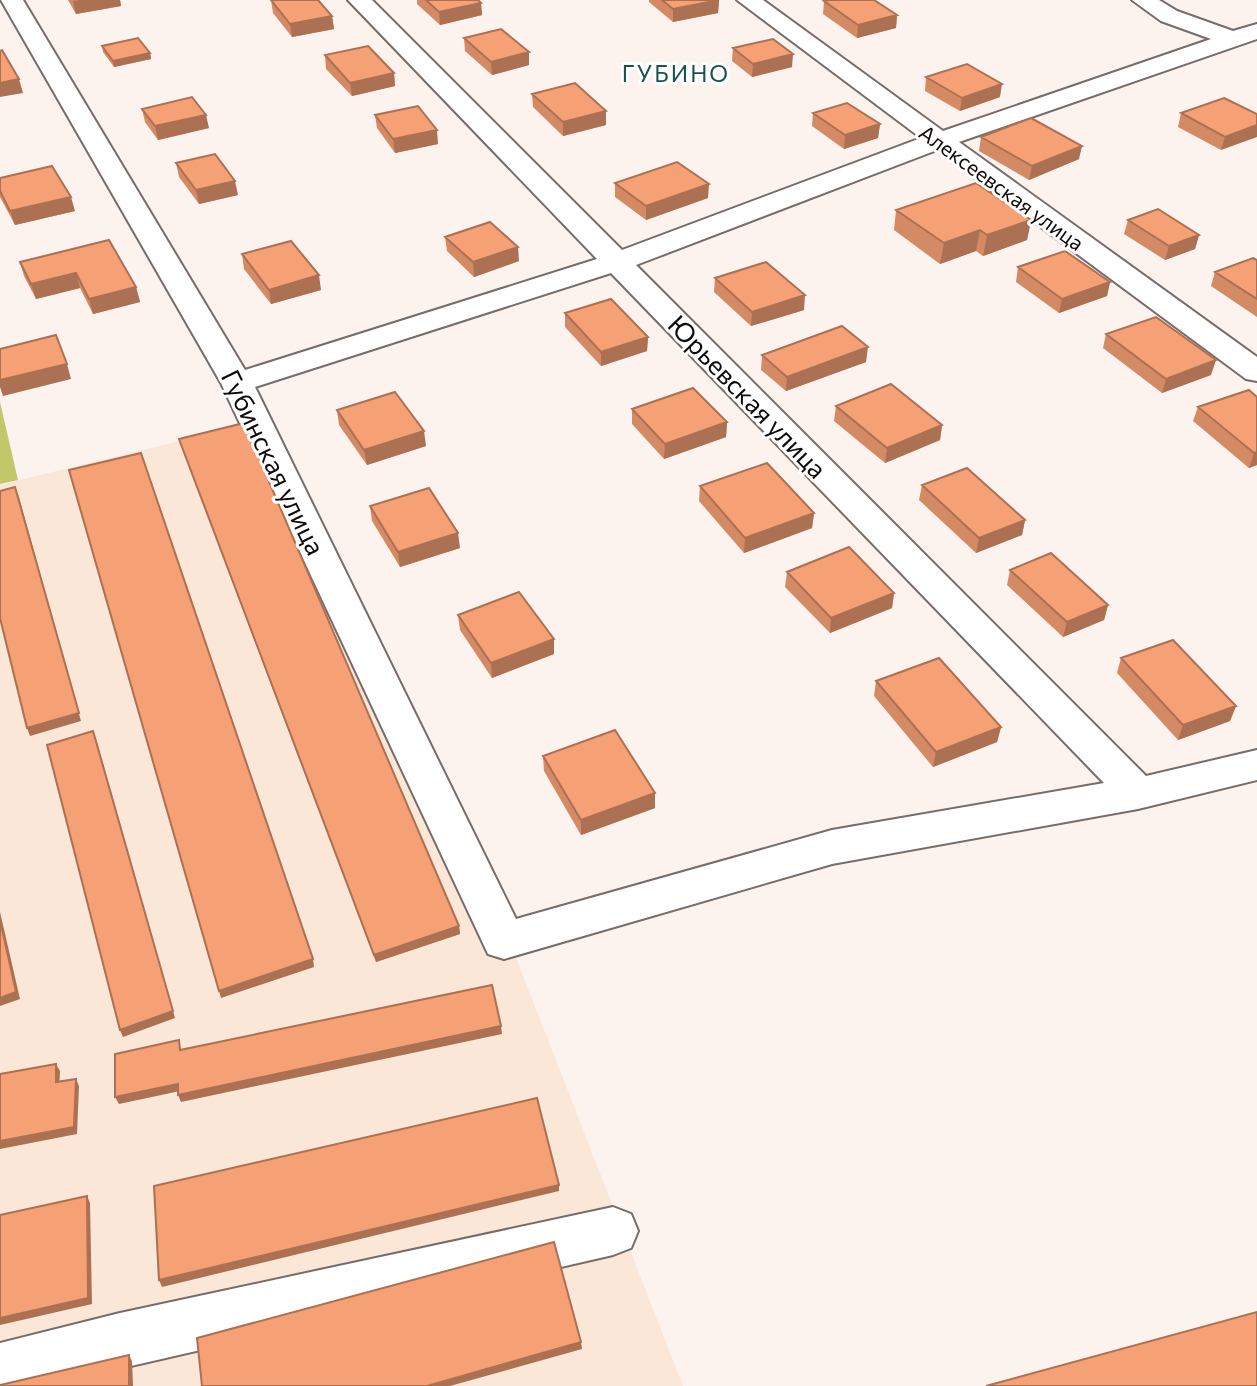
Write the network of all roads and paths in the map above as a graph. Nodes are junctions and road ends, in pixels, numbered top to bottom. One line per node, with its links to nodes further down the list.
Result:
1 (12, 0): 9 (street, Губинская улица)
2 (359, 0): 7 (street, Юрьевская улица)
3 (748, 0): 6 (street, Алексеевская улица)
4 (1143, 0): 5 (street)
5 (1245, 35): 6 (street)
6 (938, 141): 7 (street); 8 (street, Алексеевская улица)
7 (617, 262): 9 (street); 11 (street, Юрьевская улица)
8 (1257, 372)
9 (237, 383): 11 (street, Губинская улица)
10 (1257, 765): 11 (street)
11 (1138, 793)
12 (613, 1231): 13 (street)
13 (0, 1370)

